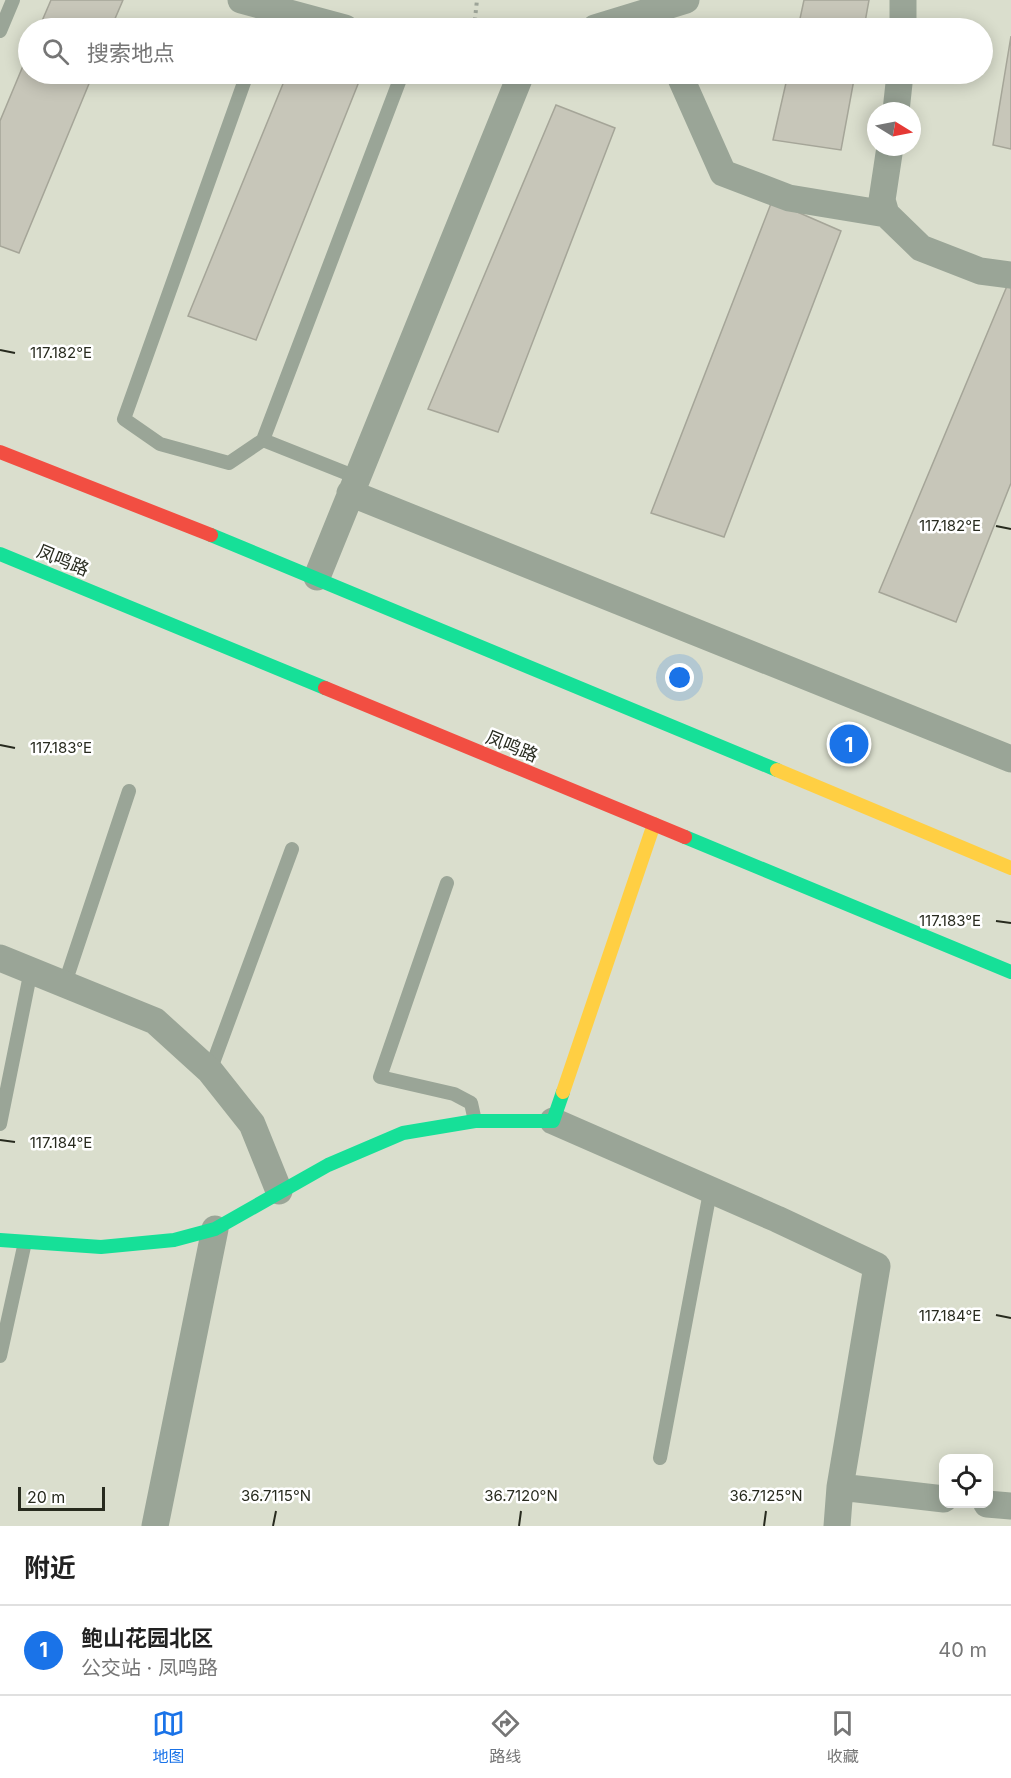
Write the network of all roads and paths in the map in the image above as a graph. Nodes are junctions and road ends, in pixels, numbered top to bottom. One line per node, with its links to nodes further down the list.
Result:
1 (13, 0): 10 (lane)
2 (240, 0): 6 (street)
3 (477, 0): 7 (path)
4 (686, 0): 8 (street)
5 (903, 0): 9 (street)
6 (267, 18)
7 (475, 18)
8 (658, 18)
9 (903, 18)
10 (0, 31)
11 (243, 84): 20 (lane)
12 (398, 84): 20 (lane)
13 (517, 84): 22 (street)
14 (683, 84): 18 (street)
15 (899, 84): 16 (street)
16 (897, 102)
17 (889, 156): 18 (street)
18 (886, 214): 19 (street)
19 (1011, 275)
20 (263, 440): 22 (lane)
21 (0, 452): 24 (main road)
22 (353, 485): 24 (street); 25 (street)
23 (0, 554): 27 (main road, 凤鸣路)
24 (317, 577): 29 (main road)
25 (1011, 759)
26 (129, 791): 34 (lane)
27 (654, 824): 33 (main road, 凤鸣路); 37 (main road)
28 (292, 849): 35 (lane)
29 (1011, 868)
30 (447, 883): 36 (lane)
31 (0, 958): 32 (street)
32 (31, 970): 34 (street); 38 (lane)
33 (1011, 972)
34 (65, 983): 35 (street)
35 (210, 1071): 39 (street)
36 (475, 1120): 37 (main road); 39 (main road)
37 (553, 1121): 40 (street)
38 (0, 1124)
39 (279, 1191): 41 (main road)
40 (710, 1191): 45 (lane); 46 (street)
41 (215, 1229): 43 (main road); 50 (street)
42 (0, 1240): 43 (main road)
43 (25, 1242): 44 (lane)
44 (0, 1356)
45 (660, 1458)
46 (840, 1487): 47 (street); 51 (street)
47 (939, 1498)
48 (993, 1504): 49 (street)
49 (1011, 1506)
50 (155, 1526)
51 (837, 1526)

